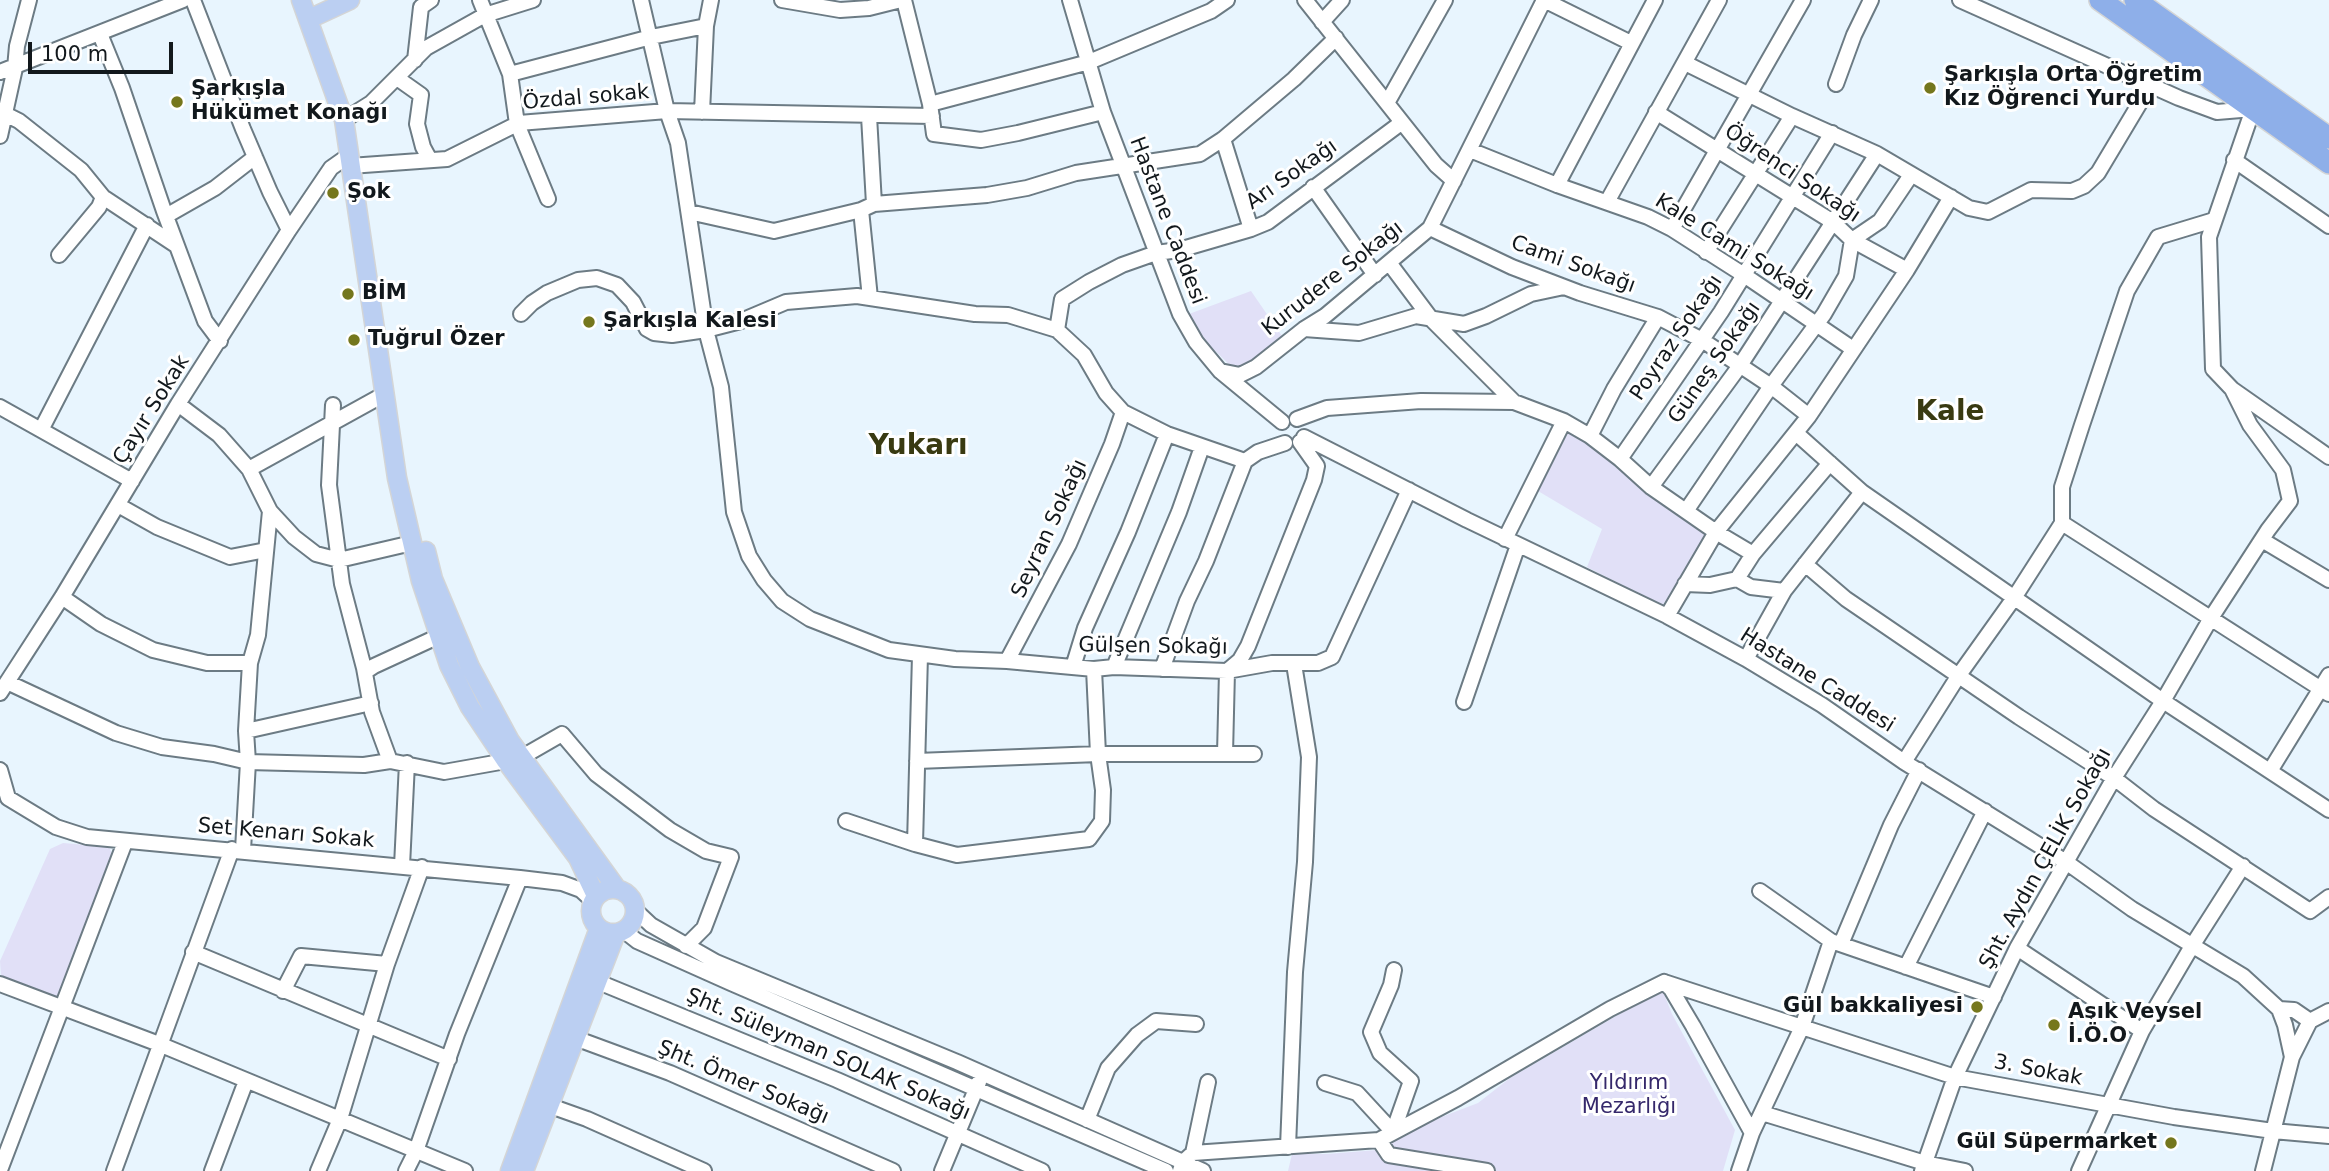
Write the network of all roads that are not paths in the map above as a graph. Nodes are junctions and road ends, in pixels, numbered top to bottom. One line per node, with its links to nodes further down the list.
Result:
1 (29, 0): 37 (street)
2 (183, 0): 30 (street)
3 (193, 0): 64 (street)
4 (301, 0): 27 (main road)
5 (350, 0): 27 (main road)
6 (431, 0): 34 (street)
7 (480, 0): 26 (street)
8 (533, 0): 26 (street)
9 (642, 0): 31 (street, Gülşen Sokağı)
10 (710, 0): 29 (street)
11 (782, 0): 12 (street)
12 (902, 0): 46 (street)
13 (1070, 0): 35 (street, Hastane Caddesi)
14 (1227, 0): 35 (street, Özdal sokak)
15 (1305, 0): 28 (street)
16 (1342, 0): 28 (street)
17 (1445, 0): 44 (street)
18 (1544, 0): 33 (street); 61 (street, Kurudere Sokağı)
19 (1655, 0): 33 (street)
20 (1719, 0): 36 (street)
21 (1803, 0): 43 (street)
22 (1871, 0): 41 (street)
23 (1960, 0): 42 (street)
24 (2100, 0): 45 (highway)
25 (2147, 3): 59 (highway)
26 (485, 15): 34 (street); 39 (street)
27 (309, 19): 54 (main road)
28 (1322, 22): 32 (street)
29 (706, 26): 31 (street); 48 (street)
30 (100, 34): 37 (street); 82 (street)
31 (651, 37): 39 (street); 47 (street, Gülşen Sokağı)
32 (1336, 38): 44 (street); 60 (street)
33 (1631, 43): 73 (street)
34 (415, 60): 40 (street)
35 (1089, 62): 46 (street, Özdal sokak); 49 (street, Hastane Caddesi)
36 (1685, 63): 43 (street); 50 (street)
37 (15, 68): 38 (street); 51 (street)
38 (0, 72)
39 (510, 74): 56 (street)
40 (397, 78): 54 (street); 65 (street)
41 (1836, 84)
42 (2150, 86): 45 (street); 77 (street)
43 (1750, 96): 53 (street); 62 (street)
44 (1387, 103): 55 (street)
45 (2253, 109): 66 (street); 68 (highway)
46 (931, 110): 49 (street); 52 (street, Özdal sokak)
47 (667, 111): 48 (street, Özdal sokak); 56 (street, Özdal sokak); 81 (street, Gülşen Sokağı)
48 (702, 112): 52 (street, Özdal sokak)
49 (1103, 112): 69 (street, Hastane Caddesi)
50 (1656, 112): 62 (street, Öğrenci Sokağı); 79 (street)
51 (5, 114): 58 (street); 76 (street)
52 (869, 116): 80 (street)
53 (1792, 116): 57 (street); 70 (street)
54 (344, 120): 67 (main road)
55 (1401, 123): 72 (street); 74 (street, Arı Sokağı)
56 (517, 124): 65 (street, Özdal sokak); 78 (street)
57 (1832, 133): 63 (street); 75 (street, Poyraz Sokağı)
58 (0, 136)
59 (2329, 138)
60 (1223, 139): 69 (street); 88 (street)
61 (1469, 150): 72 (street, Kurudere Sokağı); 73 (street, Kale Cami Sokağı)
62 (1719, 150): 70 (street, Öğrenci Sokağı); 89 (street)
63 (1877, 154): 71 (street); 84 (street, Güneş Sokağı)
64 (255, 157): 82 (street); 90 (street)
65 (430, 160): 67 (street, Özdal sokak)
66 (2234, 160): 83 (street); 86 (street)
67 (349, 161): 90 (street, Çayır Sokak); 117 (main road)
68 (2329, 163)
69 (1122, 165): 80 (street); 94 (street, Hastane Caddesi)
70 (1757, 174): 75 (street, Öğrenci Sokağı); 93 (street)
71 (1911, 175): 77 (street); 91 (street)
72 (1454, 181): 87 (street, Kurudere Sokağı)
73 (1558, 185): 79 (street, Kale Cami Sokağı)
74 (1313, 187): 88 (street, Arı Sokağı); 98 (street)
75 (1793, 196): 84 (street, Öğrenci Sokağı); 99 (street, Poyraz Sokağı)
76 (103, 197): 85 (street); 95 (street)
77 (1951, 197): 97 (street)
78 (548, 200)
79 (1607, 202): 89 (street, Kale Cami Sokağı)
80 (868, 207): 81 (street); 101 (street)
81 (689, 212): 108 (street, Gülşen Sokağı)
82 (166, 216): 92 (street)
83 (2214, 220): 116 (street); 147 (street)
84 (1833, 222): 91 (street, Öğrenci Sokağı); 102 (street, Güneş Sokağı)
85 (147, 225): 92 (street); 128 (street)
86 (2329, 226)
87 (1430, 228): 96 (street, Kurudere Sokağı); 100 (street, Cami Sokağı)
88 (1251, 229): 94 (street, Arı Sokağı)
89 (1672, 229): 93 (street, Kale Cami Sokağı)
90 (289, 230): 111 (street, Çayır Sokak)
91 (1852, 240): 97 (street, Öğrenci Sokağı); 106 (street)
92 (177, 246): 111 (street)
93 (1706, 252): 99 (street, Kale Cami Sokağı)
94 (1156, 253): 109 (street, Arı Sokağı); 114 (street, Hastane Caddesi)
95 (59, 255)
96 (1390, 264): 98 (street, Kurudere Sokağı); 105 (street)
97 (1907, 270): 112 (street)
98 (1375, 275): 107 (street, Kurudere Sokağı)
99 (1744, 275): 102 (street, Kale Cami Sokağı); 110 (street, Poyraz Sokağı)
100 (1565, 287): 104 (street, Cami Sokağı); 105 (street)
101 (870, 298): 108 (street); 109 (street)
102 (1783, 301): 106 (street, Kale Cami Sokağı); 113 (street, Güneş Sokağı)
103 (521, 314): 108 (street)
104 (1658, 317): 110 (street, Cami Sokağı); 131 (street)
105 (1432, 320): 107 (street); 118 (street)
106 (1818, 324): 112 (street, Kale Cami Sokağı); 115 (street)
107 (1304, 329): 114 (street, Kurudere Sokağı)
108 (706, 330): 165 (street, Gülşen Sokağı)
109 (1057, 330): 122 (street)
110 (1702, 340): 113 (street, Cami Sokağı); 136 (street, Poyraz Sokağı)
111 (220, 341): 119 (street, Çayır Sokak)
112 (1853, 349): 123 (street)
113 (1739, 366): 115 (street, Cami Sokağı); 141 (street, Güneş Sokağı)
114 (1220, 371): 126 (street, Hastane Caddesi)
115 (1771, 386): 123 (street, Cami Sokağı); 146 (street)
116 (2232, 389): 135 (street); 149 (street, Şht. Aydın ÇELİK Sokağı)
117 (383, 395): 127 (street); 151 (main road); 187 (main road)
118 (1514, 402): 124 (street); 125 (street)
119 (178, 404): 139 (street); 140 (street, Çayır Sokak)
120 (333, 405): 127 (street)
121 (0, 407): 128 (street)
122 (1123, 412): 130 (street); 167 (street, Seyran Sokağı)
123 (1809, 416): 129 (street)
124 (1297, 419): 126 (street); 132 (street)
125 (1564, 421): 131 (street); 150 (street)
126 (1282, 422): 133 (street)
127 (331, 423): 139 (street); 154 (street)
128 (41, 430): 140 (street)
129 (1797, 433): 138 (street); 148 (street)
130 (1167, 434): 134 (street); 170 (street)
131 (1590, 436): 136 (street)
132 (1302, 440): 133 (street); 142 (street, Hastane Caddesi); 174 (street)
133 (1284, 443): 137 (street)
134 (1202, 447): 137 (street); 171 (street)
135 (2329, 457)
136 (1620, 458): 141 (street)
137 (1245, 461): 173 (street)
138 (1830, 463): 143 (street); 153 (street)
139 (249, 469): 145 (street)
140 (132, 481): 144 (street, Çayır Sokak)
141 (1651, 488): 146 (street)
142 (1409, 490): 150 (street, Hastane Caddesi); 169 (street, Gülşen Sokağı)
143 (1862, 492): 155 (street); 161 (street)
144 (118, 505): 152 (street); 160 (street, Çayır Sokak)
145 (270, 511): 152 (street); 154 (street)
146 (1685, 511): 148 (street)
147 (2063, 523): 161 (street); 163 (street)
148 (1716, 532): 153 (street); 158 (street)
149 (2262, 540): 157 (street); 163 (street, Şht. Aydın ÇELİK Sokağı)
150 (1512, 542): 162 (street, Hastane Caddesi); 181 (street)
151 (412, 543): 154 (street); 164 (main road)
152 (266, 550): 168 (street)
153 (1753, 554): 156 (street)
154 (339, 560): 175 (street)
155 (1805, 564): 159 (street); 176 (street)
156 (1737, 579): 158 (street); 159 (street)
157 (2329, 580)
158 (1685, 584): 162 (street)
159 (1784, 591): 166 (street)
160 (62, 597): 168 (street); 178 (street, Çayır Sokak)
161 (2014, 598): 176 (street); 180 (street)
162 (1667, 616): 166 (street, Hastane Caddesi)
163 (2211, 618): 179 (street); 180 (street, Şht. Aydın ÇELİK Sokağı)
164 (439, 636): 175 (street); 187 (main road)
165 (920, 655): 167 (street, Gülşen Sokağı); 189 (street)
166 (1746, 659): 191 (street, Hastane Caddesi)
167 (1007, 661): 170 (street, Gülşen Sokağı)
168 (250, 663): 183 (street)
169 (1294, 664): 174 (street, Gülşen Sokağı); 255 (street)
170 (1073, 667): 172 (street, Gülşen Sokağı)
171 (1114, 667): 172 (street, Gülşen Sokağı); 173 (street, Gülşen Sokağı)
172 (1094, 669): 184 (street)
173 (1162, 669): 174 (street, Gülşen Sokağı)
174 (1227, 671): 185 (street)
175 (365, 672): 182 (street)
176 (1959, 675): 191 (street); 196 (street)
177 (2329, 675): 179 (street)
178 (4, 688): 190 (street)
179 (2325, 691): 195 (street)
180 (2163, 701): 195 (street); 196 (street, Şht. Aydın ÇELİK Sokağı)
181 (1464, 702)
182 (371, 703): 183 (street); 188 (street)
183 (246, 731): 190 (street)
184 (1098, 754): 185 (street); 189 (street); 201 (street)
185 (1225, 754): 186 (street)
186 (1254, 754)
187 (514, 759): 192 (street); 208 (main road); 211 (main road); 215 (street)
188 (390, 761): 190 (street); 192 (street)
189 (917, 761): 201 (street)
190 (248, 762): 202 (street)
191 (1904, 762): 194 (street, Hastane Caddesi)
192 (407, 763): 204 (street)
193 (0, 770): 200 (street, Set Kenarı Sokak)
194 (1919, 770): 198 (street, Hastane Caddesi); 214 (street)
195 (2270, 771): 197 (street)
196 (2113, 778): 203 (street, Şht. Aydın ÇELİK Sokağı); 205 (street)
197 (2329, 810)
198 (1985, 811): 203 (street, Hastane Caddesi); 220 (street)
199 (846, 821): 201 (street)
200 (125, 842): 202 (street, Set Kenarı Sokak); 227 (street)
201 (915, 844)
202 (237, 850): 204 (street, Set Kenarı Sokak); 218 (street)
203 (2066, 862): 216 (street, Hastane Caddesi); 217 (street, Şht. Aydın ÇELİK Sokağı)
204 (402, 866): 206 (street, Set Kenarı Sokak)
205 (2244, 866): 210 (street); 216 (street)
206 (422, 867): 207 (street, Set Kenarı Sokak); 219 (street)
207 (520, 878): 211 (street, Set Kenarı Sokak); 238 (street)
208 (617, 889): 211 (main road); 212 (main road)
209 (1760, 891): 214 (street)
210 (2329, 897)
211 (594, 899): 213 (main road)
212 (635, 911): 213 (main road); 215 (street)
213 (612, 930): 222 (main road); 241 (street); 244 (main road)
214 (1836, 943): 220 (street); 233 (street)
215 (686, 946): 241 (street)
216 (2192, 946): 228 (street, Hastane Caddesi); 234 (street)
217 (2017, 948): 226 (street, Şht. Aydın ÇELİK Sokağı); 234 (street)
218 (193, 952): 225 (street); 236 (street)
219 (387, 964): 225 (street); 232 (street)
220 (1906, 967): 226 (street)
221 (1394, 970): 250 (street)
222 (596, 981): 235 (main road); 252 (street, Şht. Süleyman SOLAK Sokağı)
223 (1664, 982): 233 (street, 3. Sokak); 250 (street); 251 (street)
224 (0, 984): 227 (street)
225 (283, 991): 232 (street)
226 (1994, 997): 239 (street, Şht. Aydın ÇELİK Sokağı)
227 (63, 1008): 236 (street); 259 (street)
228 (2279, 1009): 230 (street); 237 (street)
229 (2329, 1011): 230 (street)
230 (2310, 1021): 237 (street)
231 (1196, 1024): 248 (street)
232 (369, 1025): 238 (street); 247 (street)
233 (1802, 1027): 239 (street, 3. Sokak); 246 (street)
234 (2142, 1031): 245 (street)
235 (575, 1038): 244 (main road); 268 (street, Şht. Ömer Sokağı)
236 (159, 1044): 240 (street); 260 (street)
237 (2292, 1057): 249 (street)
238 (449, 1059): 256 (street)
239 (1955, 1077): 245 (street, 3. Sokak); 258 (street, Şht. Aydın ÇELİK Sokağı)
240 (246, 1081): 247 (street); 261 (street)
241 (979, 1081): 248 (street); 252 (street); 271 (street)
242 (1208, 1083): 257 (street)
243 (1325, 1083): 250 (street)
244 (543, 1103): 265 (main road); 266 (main road); 267 (street)
245 (2108, 1105): 249 (street, 3. Sokak); 276 (street)
246 (1762, 1113): 251 (street); 258 (street)
247 (341, 1119): 256 (street); 262 (street)
248 (1087, 1121): 257 (street)
249 (2273, 1131): 253 (street, 3. Sokak); 277 (street)
250 (1393, 1132): 254 (street)
251 (1752, 1133): 274 (street)
252 (958, 1134): 269 (street); 270 (street, Şht. Süleyman SOLAK Sokağı)
253 (2329, 1136)
254 (1379, 1140): 255 (street); 273 (street)
255 (1288, 1147): 257 (street)
256 (416, 1151): 263 (street); 264 (street)
257 (1185, 1162): 272 (street)
258 (1924, 1167): 275 (street)
259 (0, 1170)
260 (114, 1171)
261 (212, 1171)
262 (318, 1171)
263 (407, 1171)
264 (465, 1171)
265 (510, 1171)
266 (524, 1171)
267 (704, 1171)
268 (893, 1171)
269 (942, 1171)
270 (1042, 1171)
271 (1166, 1171)
272 (1203, 1171)
273 (1487, 1171)
274 (1739, 1171)
275 (1965, 1171)
276 (2079, 1171)
277 (2263, 1171)

